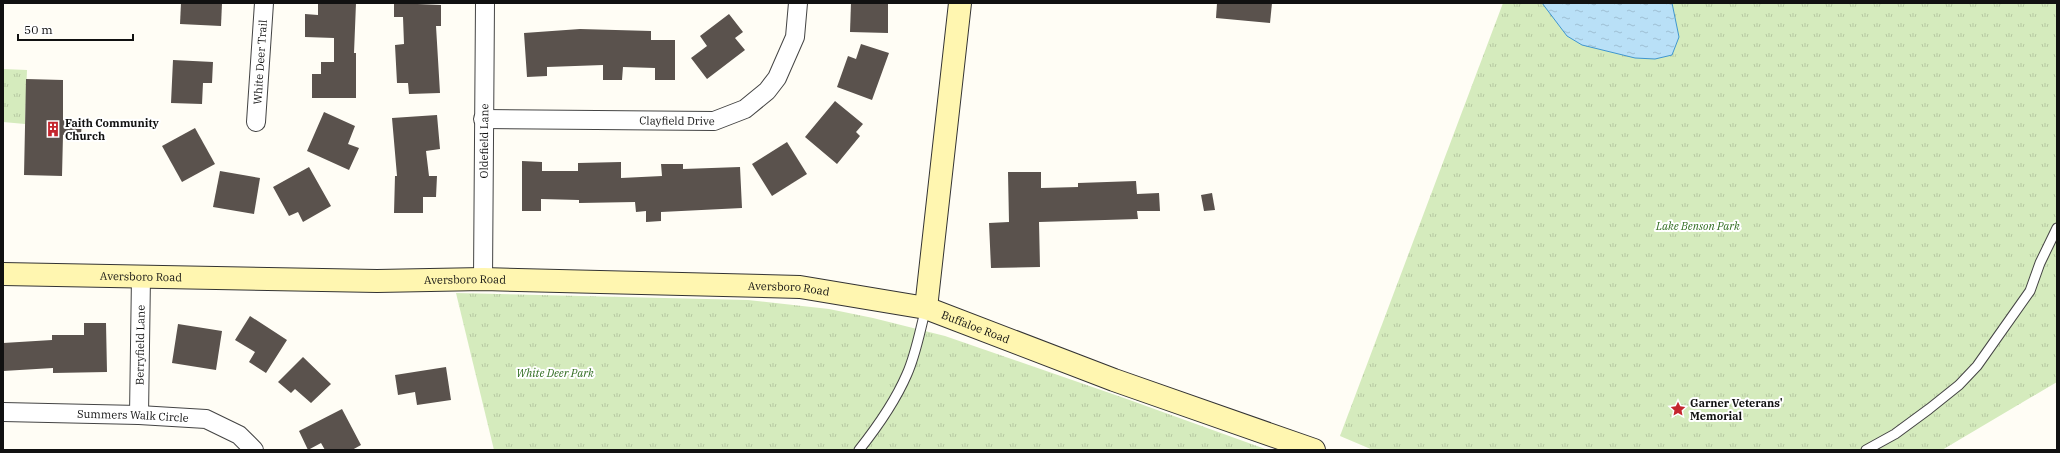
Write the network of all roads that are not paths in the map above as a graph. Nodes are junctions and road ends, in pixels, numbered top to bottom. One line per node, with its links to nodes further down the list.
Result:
1 (264, 3): 6 (street, White Deer Trail)
2 (485, 3): 5 (street, Oldefield Lane)
3 (798, 3): 5 (street, Clayfield Drive)
4 (960, 3): 11 (street)
5 (483, 119): 10 (street, Oldefield Lane)
6 (256, 122)
7 (2057, 228): 17 (lane)
8 (3, 274): 9 (street, Aversboro Road)
9 (141, 276): 10 (street, Aversboro Road); 13 (street, Berryfield Lane)
10 (483, 279): 11 (street, Aversboro Road)
11 (926, 308): 15 (lane); 16 (street, Buffaloe Road)
12 (3, 412): 13 (street, Summers Walk Circle)
13 (139, 415): 14 (street, Summers Walk Circle)
14 (254, 450)
15 (859, 450)
16 (1314, 450)
17 (1866, 450)

